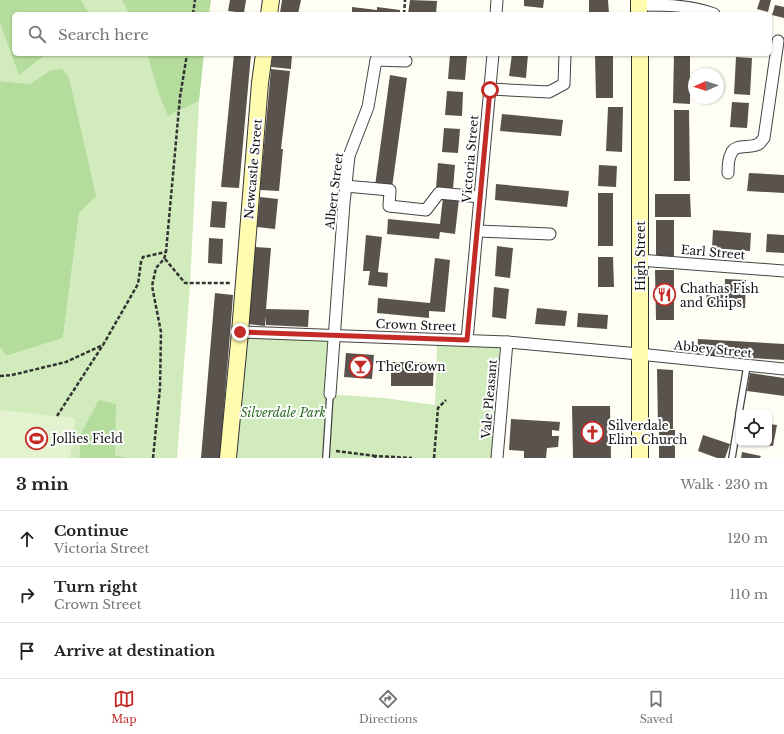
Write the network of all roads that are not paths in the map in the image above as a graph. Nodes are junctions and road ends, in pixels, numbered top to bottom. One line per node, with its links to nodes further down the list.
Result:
1 (271, 0): 4 (main road)
2 (497, 0): 5 (street)
3 (639, 6): 6 (street)
4 (269, 12)
5 (496, 12)
6 (707, 12)
7 (777, 41): 14 (street)
8 (264, 56): 21 (main road, Newcastle Street)
9 (493, 56): 13 (street, Victoria Street)
10 (565, 56): 13 (street)
11 (640, 56): 19 (main road, High Street)
12 (406, 61): 15 (street, Albert Street)
13 (490, 90): 16 (street, Victoria Street)
14 (728, 173)
15 (345, 186): 16 (street); 22 (street, Albert Street)
16 (480, 197): 17 (street, Victoria Street)
17 (478, 231): 18 (street); 23 (street, Victoria Street)
18 (550, 234)
19 (639, 260): 20 (street, Earl Street); 25 (main road, High Street)
20 (784, 271)
21 (240, 332): 22 (street, Crown Street); 31 (main road, Newcastle Street)
22 (334, 335): 23 (street, Crown Street); 28 (street, Albert Street)
23 (467, 340): 24 (street, Crown Street)
24 (508, 342): 25 (street, Crown Street); 33 (street, Vale Pleasant)
25 (640, 354): 26 (street, Abbey Street); 34 (main road, High Street)
26 (747, 366): 27 (street, Abbey Street); 29 (lane)
27 (784, 370)
28 (330, 394): 32 (lane)
29 (740, 410)
30 (736, 433): 35 (lane)
31 (228, 458)
32 (326, 458)
33 (497, 458)
34 (640, 458)
35 (732, 458)

